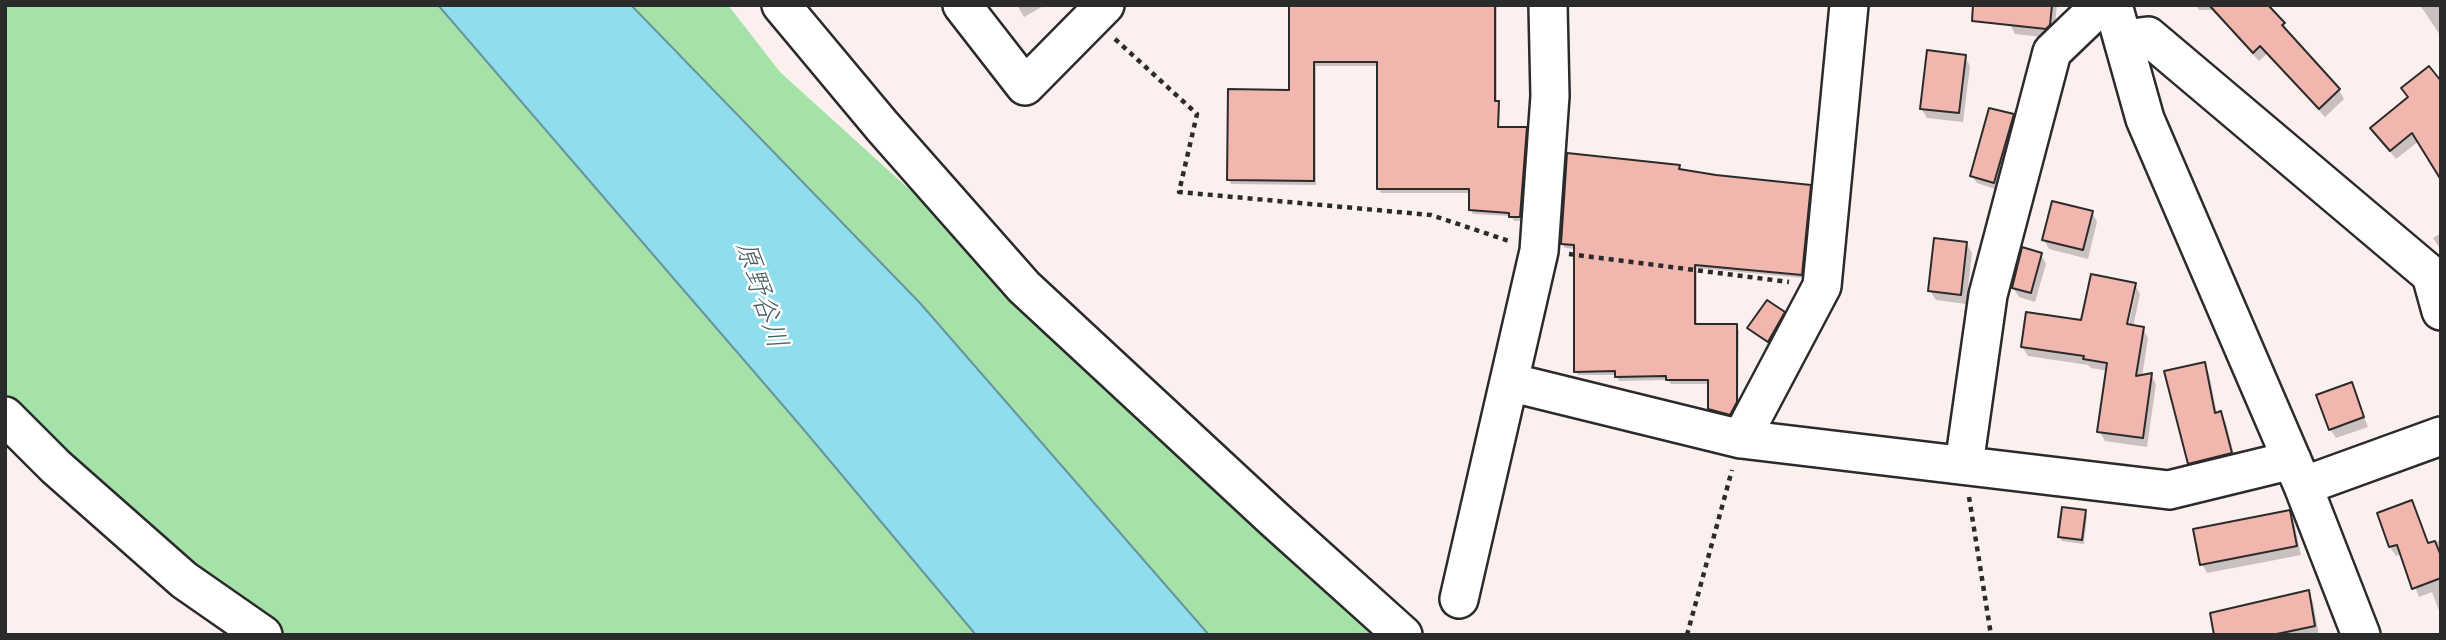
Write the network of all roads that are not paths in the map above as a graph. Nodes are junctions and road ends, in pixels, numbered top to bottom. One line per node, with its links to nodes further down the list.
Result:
1 (781, 5): 17 (street)
2 (962, 5): 6 (street)
3 (1548, 5): 9 (street)
4 (1849, 5): 12 (street)
5 (2101, 5): 13 (street)
6 (1098, 12)
7 (2118, 22): 8 (street); 14 (street)
8 (2441, 311)
9 (1509, 382): 12 (street); 15 (street)
10 (5, 416): 16 (street)
11 (2441, 436): 14 (street)
12 (1741, 439): 13 (street)
13 (1964, 465): 14 (street)
14 (2297, 473): 18 (street)
15 (1459, 599)
16 (263, 635)
17 (1403, 635)
18 (2361, 635)

